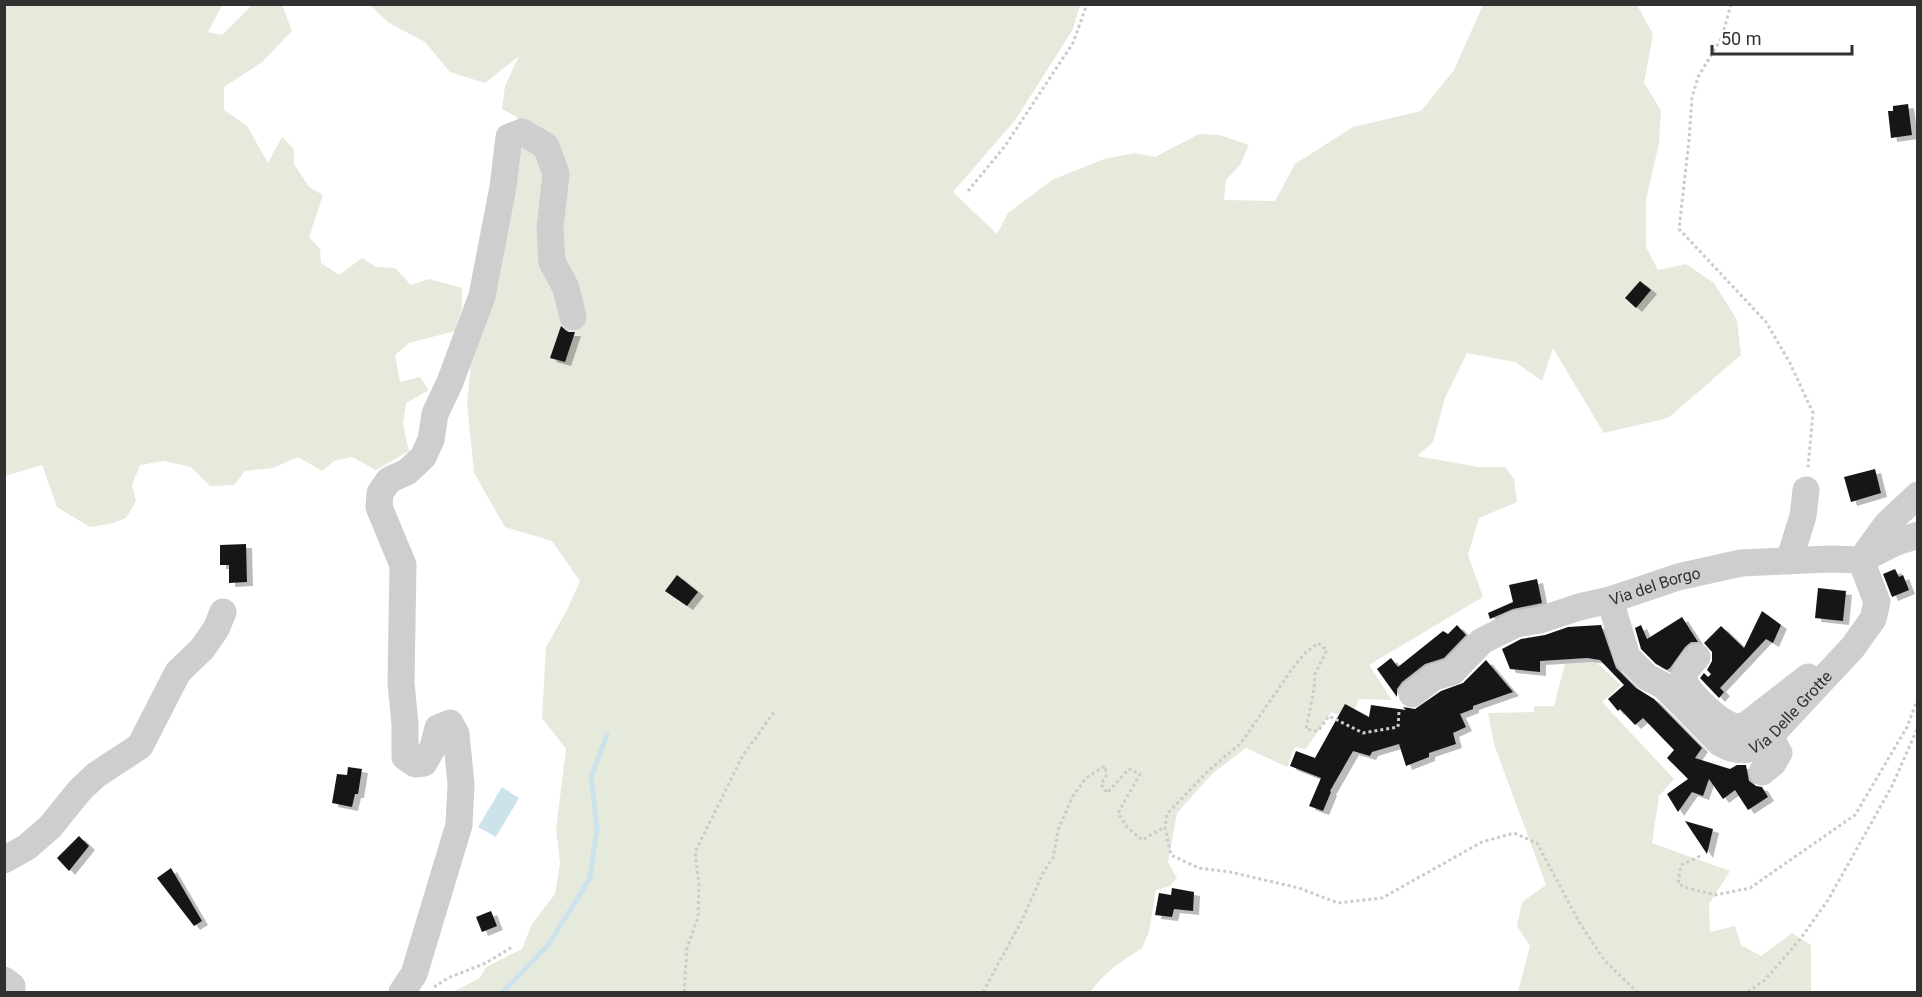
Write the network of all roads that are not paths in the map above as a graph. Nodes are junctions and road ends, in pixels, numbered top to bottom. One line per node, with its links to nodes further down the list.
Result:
1 (573, 317): 16 (street)
2 (1806, 490): 6 (street)
3 (1917, 495): 5 (street)
4 (1917, 535): 5 (street, Via del Borgo)
5 (1861, 560): 6 (street, Via del Borgo); 10 (street, Via Delle Grotte)
6 (1789, 561): 7 (street, Via del Borgo)
7 (1610, 600): 11 (street, Via del Borgo); 12 (street, Via Delle Grotte)
8 (223, 612): 14 (street)
9 (1697, 657): 10 (street)
10 (1831, 669): 12 (street, Via Delle Grotte)
11 (1412, 694)
12 (1770, 736): 13 (street)
13 (1762, 772)
14 (4, 860)
15 (4, 980): 17 (street)
16 (415, 992)
17 (12, 993)

